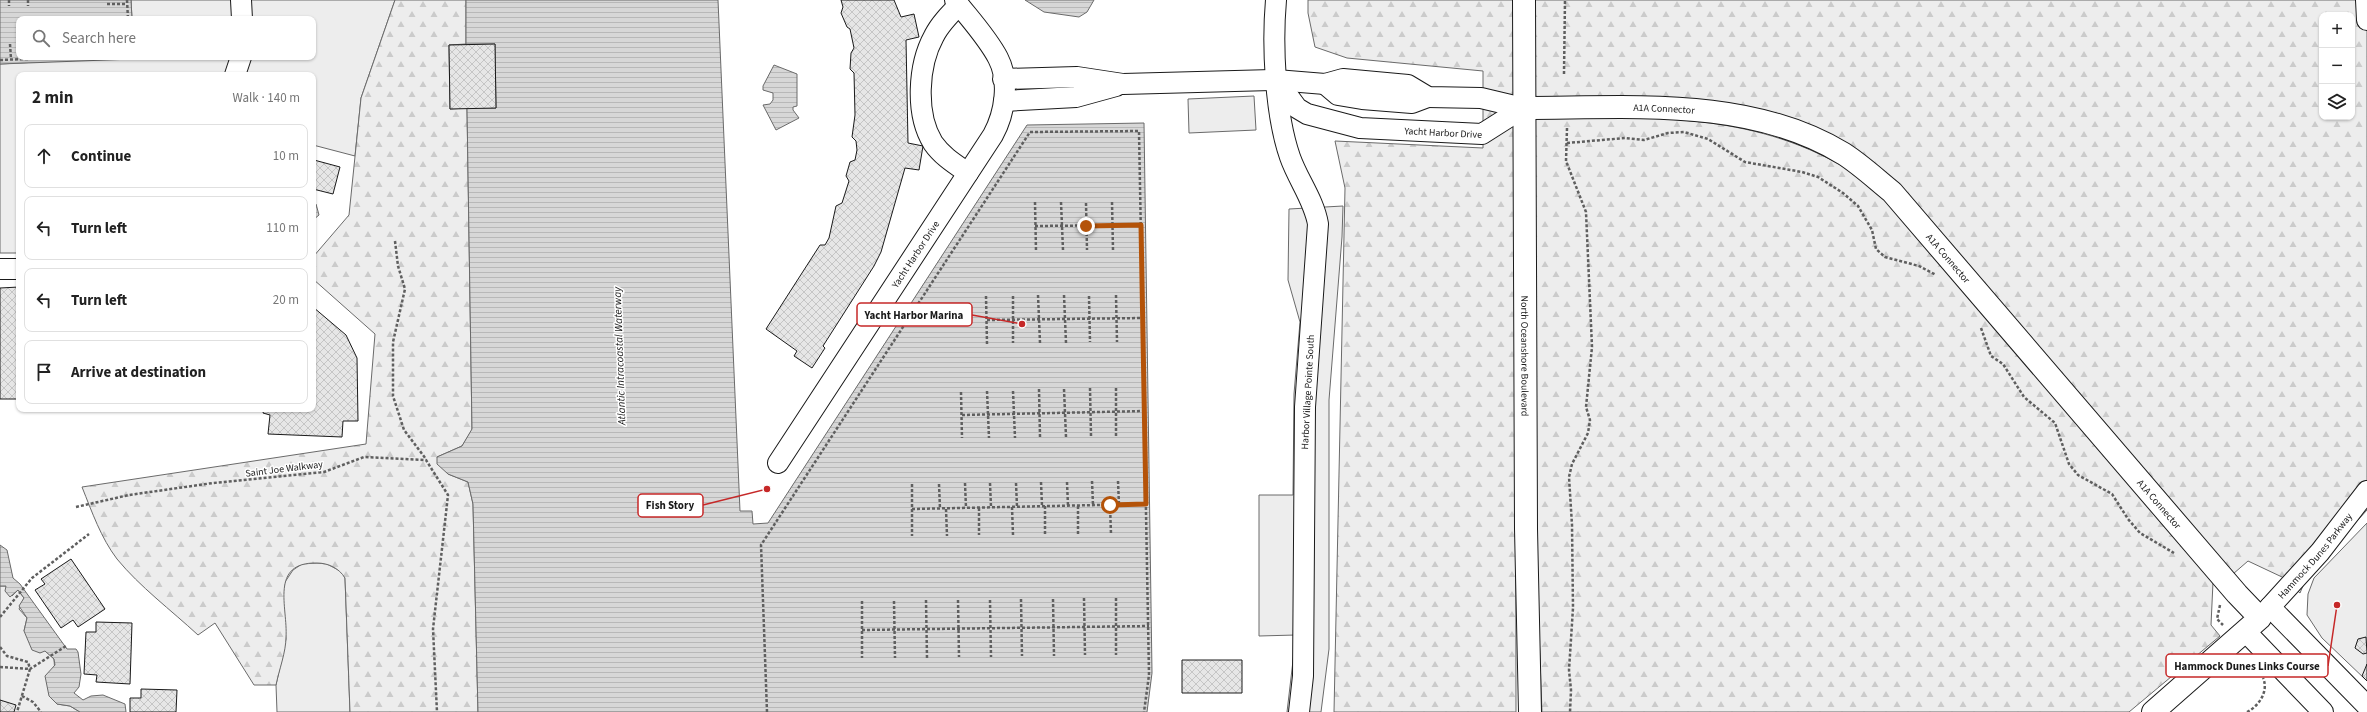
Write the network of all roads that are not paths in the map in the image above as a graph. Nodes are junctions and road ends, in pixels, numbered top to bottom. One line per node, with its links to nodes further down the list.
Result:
1 (242, 0): 6 (street)
2 (1276, 0): 11 (street, Harbor Village Pointe South)
3 (1524, 0): 17 (main road, North Oceanshore Boulevard)
4 (2366, 0): 7 (street)
5 (957, 2): 10 (street, Yacht Harbor Drive); 20 (street)
6 (242, 16)
7 (2367, 20)
8 (240, 60): 9 (street)
9 (236, 72)
10 (1003, 79): 12 (street); 16 (street, Yacht Harbor Drive)
11 (1276, 80): 12 (street); 13 (street); 18 (street, Yacht Harbor Drive); 27 (street, Harbor Village Pointe South)
12 (1123, 84): 16 (street)
13 (1325, 84): 14 (street); 15 (street)
14 (1362, 99): 15 (street); 18 (street)
15 (1420, 100): 17 (street); 19 (street)
16 (1004, 101): 20 (street, Yacht Harbor Drive)
17 (1523, 108): 19 (street, Yacht Harbor Drive); 25 (main road, A1A Connector); 28 (main road, North Oceanshore Boulevard)
18 (1360, 128): 19 (street, Yacht Harbor Drive)
19 (1412, 132)
20 (968, 174): 23 (street, Yacht Harbor Drive)
21 (0, 269): 22 (street)
22 (16, 269)
23 (778, 463)
24 (2367, 491): 25 (street, Hammock Dunes Parkway)
25 (2251, 621): 26 (street); 29 (main road); 30 (street)
26 (2367, 706)
27 (1298, 712)
28 (1530, 712)
29 (2153, 712)
30 (2322, 712)

